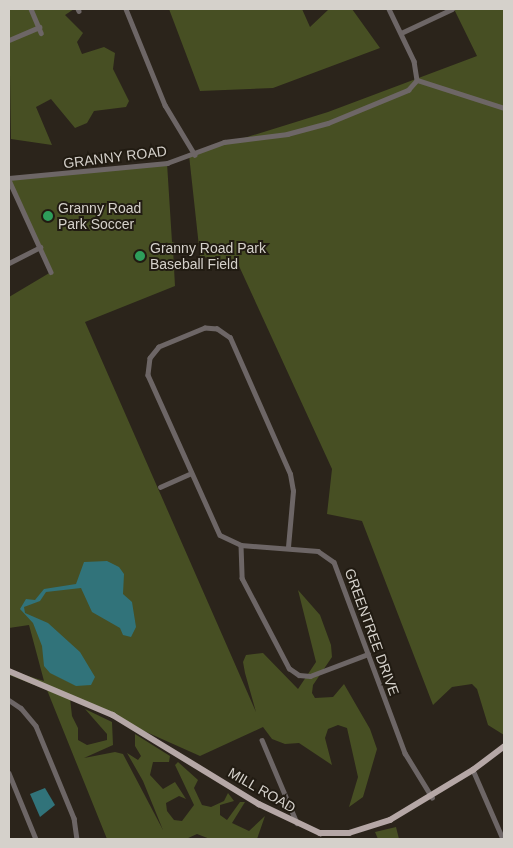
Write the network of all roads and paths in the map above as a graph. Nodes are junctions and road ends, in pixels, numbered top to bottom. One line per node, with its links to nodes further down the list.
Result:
1 (31, 9): 5 (street)
2 (126, 9): 11 (street)
3 (390, 9): 6 (street)
4 (452, 9): 6 (street)
5 (38, 27): 7 (street); 8 (street)
6 (401, 33): 9 (street)
7 (41, 34)
8 (9, 40)
9 (417, 80): 10 (street); 11 (street, GRANNY ROAD)
10 (504, 108)
11 (195, 155): 12 (street, GRANNY ROAD)
12 (9, 179): 13 (street)
13 (40, 248): 14 (street); 15 (street)
14 (9, 263)
15 (51, 272)
16 (191, 473): 17 (street); 18 (street); 19 (street)
17 (160, 487)
18 (241, 545): 19 (street, GREENTREE DRIVE); 20 (street)
19 (288, 547): 20 (street, GREENTREE DRIVE)
20 (368, 654): 27 (street, GREENTREE DRIVE)
21 (9, 671): 28 (main road, MILL ROAD)
22 (9, 700): 31 (street)
23 (262, 740): 28 (street)
24 (504, 747): 25 (main road, MILL ROAD)
25 (473, 770): 27 (main road, MILL ROAD); 32 (street)
26 (9, 773): 30 (street)
27 (432, 797): 29 (main road, MILL ROAD)
28 (297, 824): 29 (main road, MILL ROAD)
29 (331, 837)
30 (36, 839)
31 (77, 839)
32 (503, 839)

